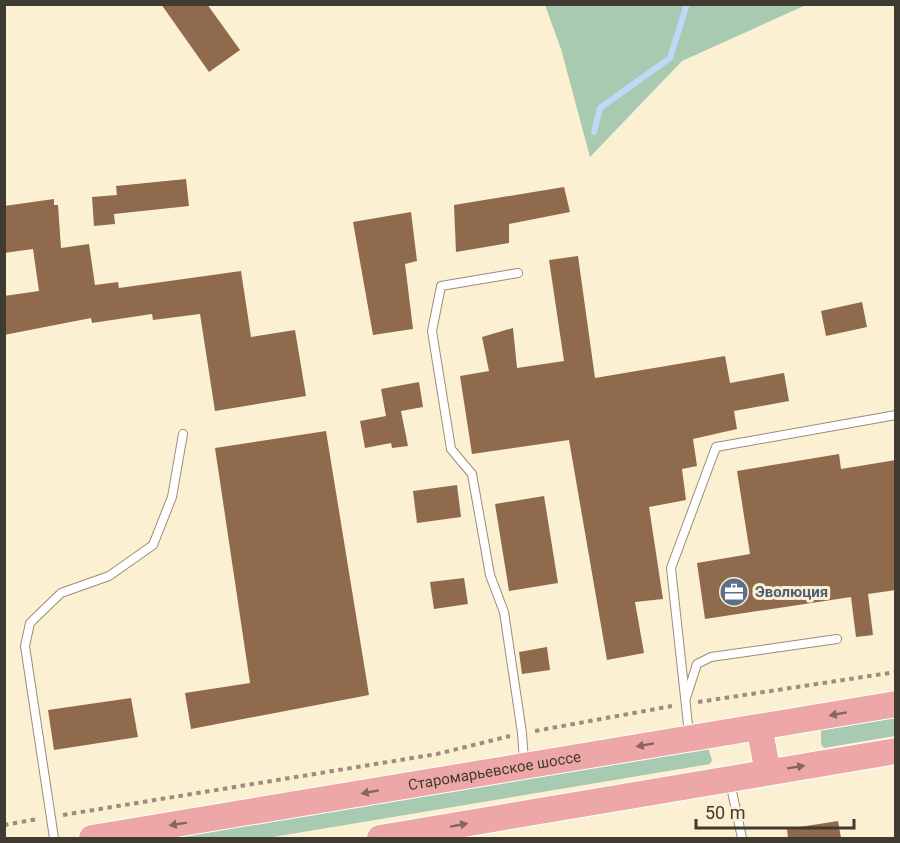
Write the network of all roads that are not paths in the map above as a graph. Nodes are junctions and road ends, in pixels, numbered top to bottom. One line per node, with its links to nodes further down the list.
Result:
1 (518, 273): 10 (lane)
2 (896, 415): 5 (lane)
3 (183, 434): 14 (lane)
4 (837, 639): 5 (lane)
5 (685, 704): 8 (lane)
6 (896, 704): 7 (main road, Старомарьевское шоссе, one-way to 7)
7 (759, 727): 8 (main road, Старомарьевское шоссе); 11 (main road)
8 (689, 738): 10 (main road, Старомарьевское шоссе, one-way to 10)
9 (896, 751): 11 (main road, one-way to 9)
10 (524, 766): 15 (main road, Старомарьевское шоссе, one-way to 15)
11 (768, 772): 12 (main road)
12 (730, 778): 13 (main road, one-way to 12); 17 (lane)
13 (424, 835): 16 (main road)
14 (54, 838)
15 (92, 838)
16 (380, 838)
17 (742, 838)

